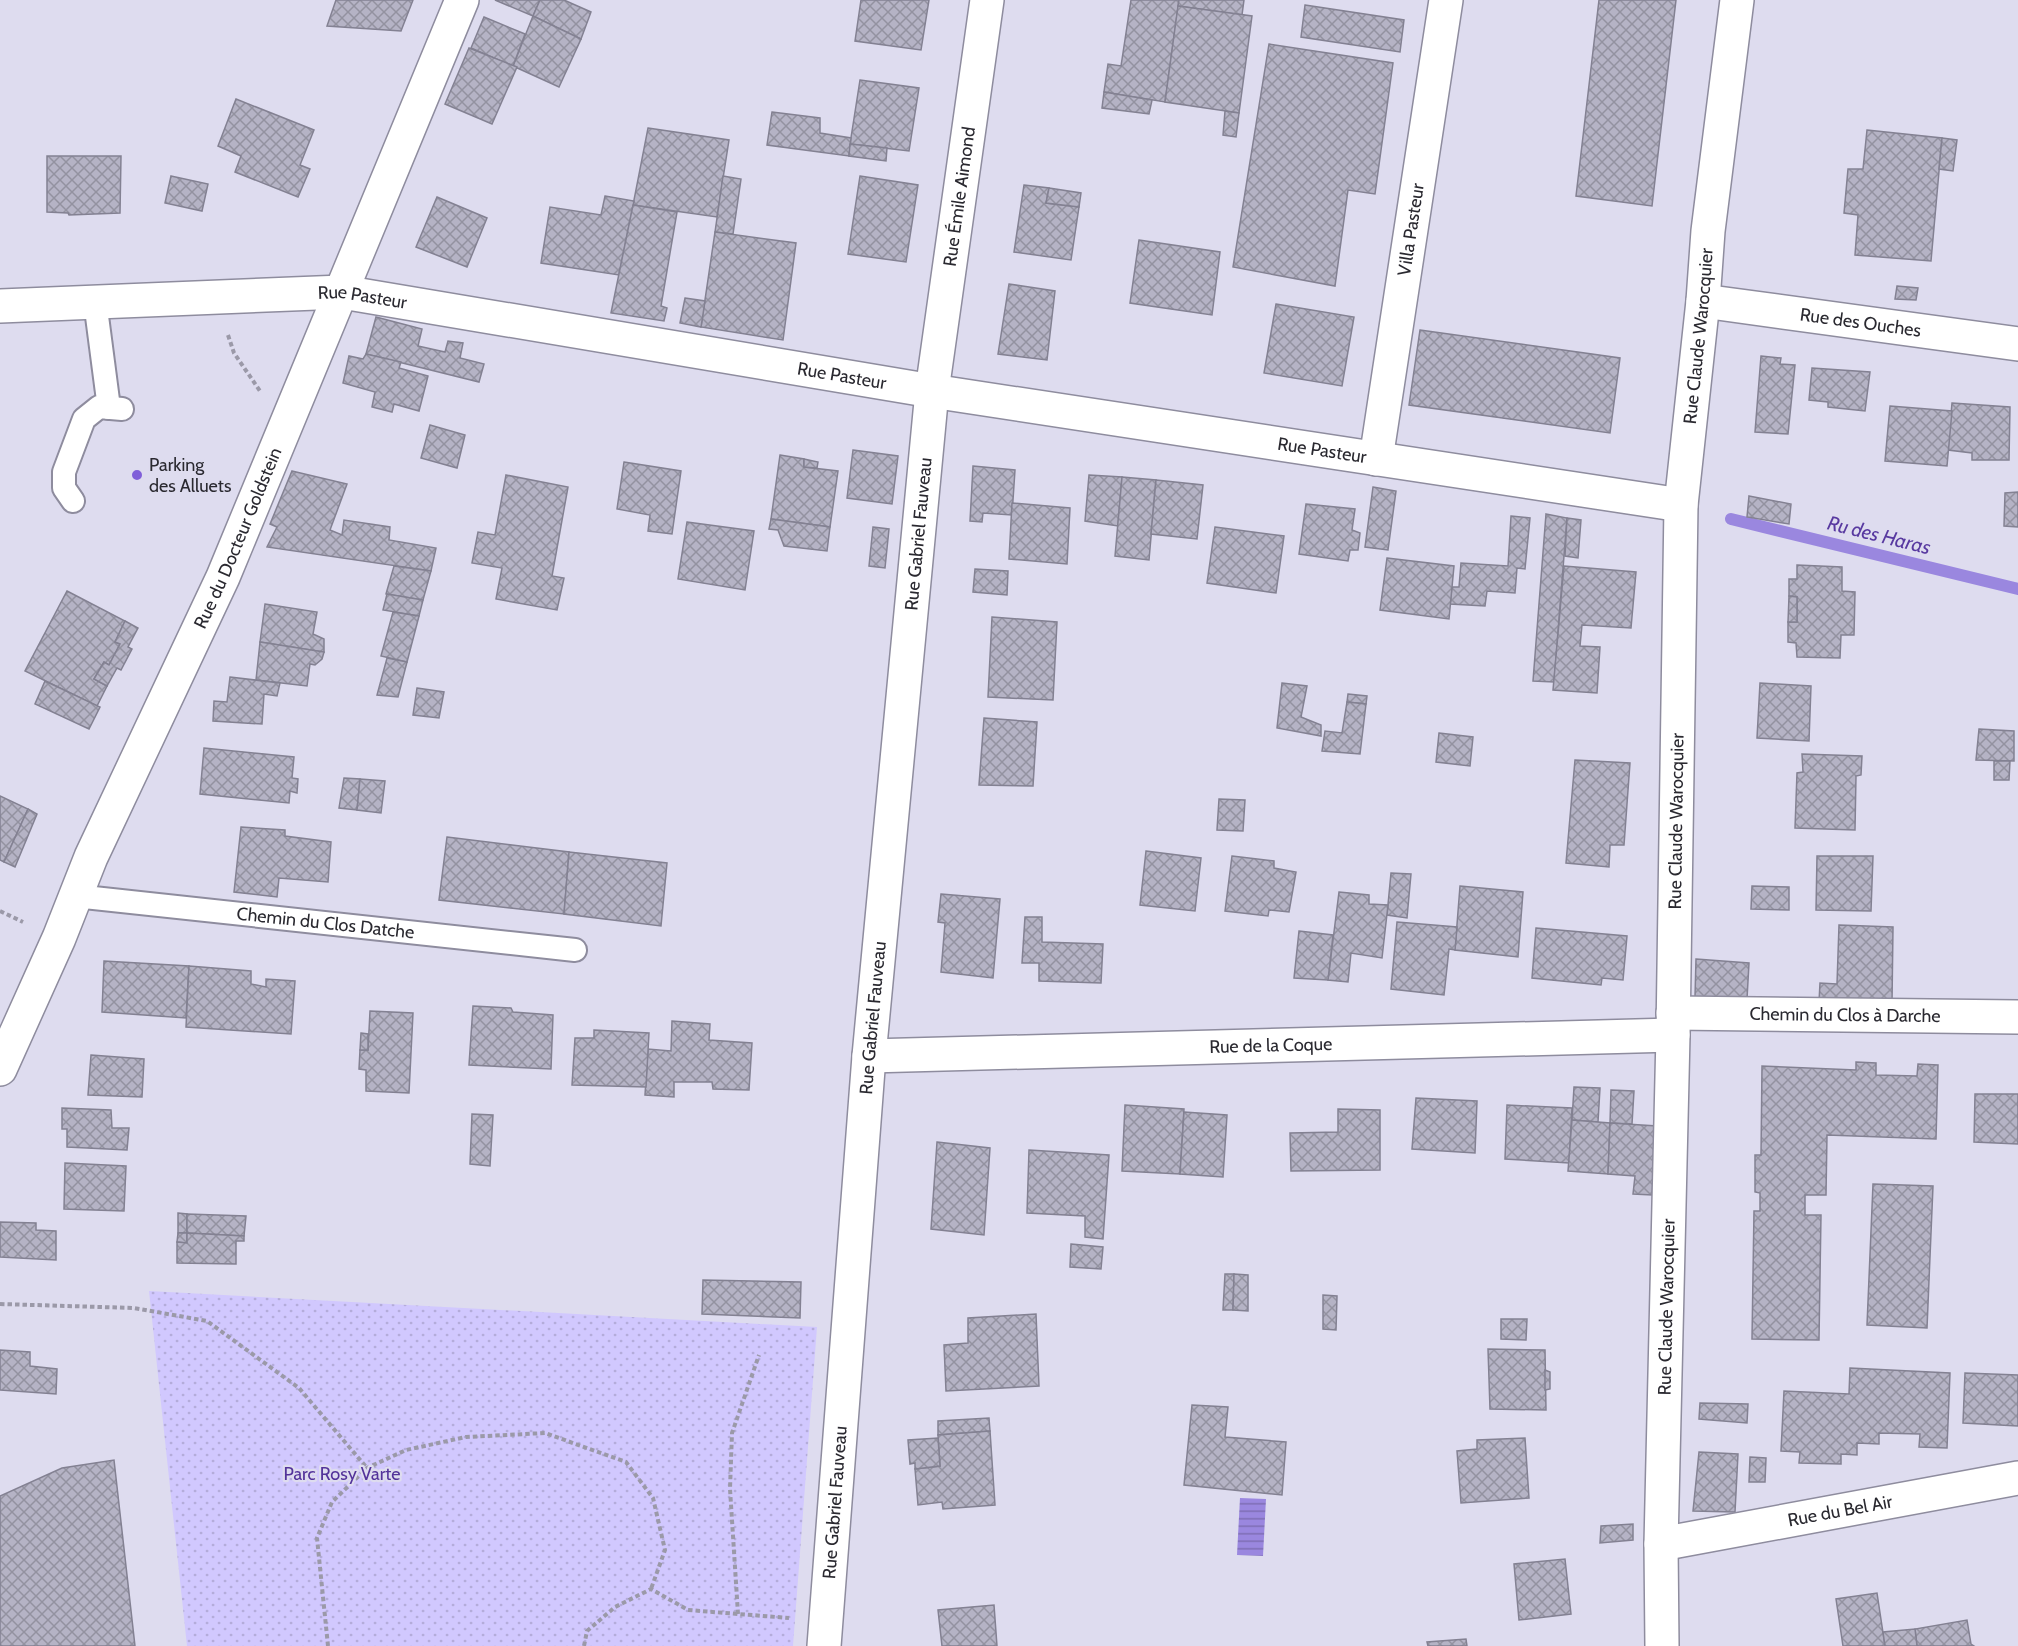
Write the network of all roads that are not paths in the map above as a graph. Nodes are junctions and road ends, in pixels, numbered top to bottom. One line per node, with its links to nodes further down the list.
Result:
1 (462, 0): 5 (street, Rue du Docteur Goldstein)
2 (987, 0): 10 (street, Rue Émile Aimond)
3 (1446, 0): 11 (street, Villa Pasteur)
4 (1737, 0): 6 (street, Rue Claude Warocquier)
5 (342, 292): 7 (street, Rue Pasteur); 10 (street, Rue Pasteur); 14 (street, Rue du Docteur Goldstein)
6 (1703, 301): 9 (street, Rue des Ouches); 13 (street, Rue Claude Warocquier)
7 (95, 302): 8 (street, Rue Pasteur); 12 (lane)
8 (0, 306)
9 (2018, 344)
10 (932, 391): 11 (street, Rue Pasteur); 18 (street, Rue Gabriel Fauveau)
11 (1376, 459): 13 (street, Rue Pasteur)
12 (73, 501)
13 (1681, 505): 17 (street, Rue Claude Warocquier)
14 (75, 896): 15 (lane, Chemin du Clos Datche); 19 (street, Rue du Docteur Goldstein)
15 (575, 950)
16 (2018, 1017): 17 (street, Chemin du Clos à Darche)
17 (1673, 1024): 18 (street, Rue de la Coque); 21 (street, Rue Claude Warocquier)
18 (869, 1056): 22 (street, Rue Gabriel Fauveau)
19 (0, 1069)
20 (2018, 1478): 21 (street, Rue du Bel Air)
21 (1661, 1544): 23 (street, Rue Claude Warocquier)
22 (825, 1633)
23 (1662, 1646)

